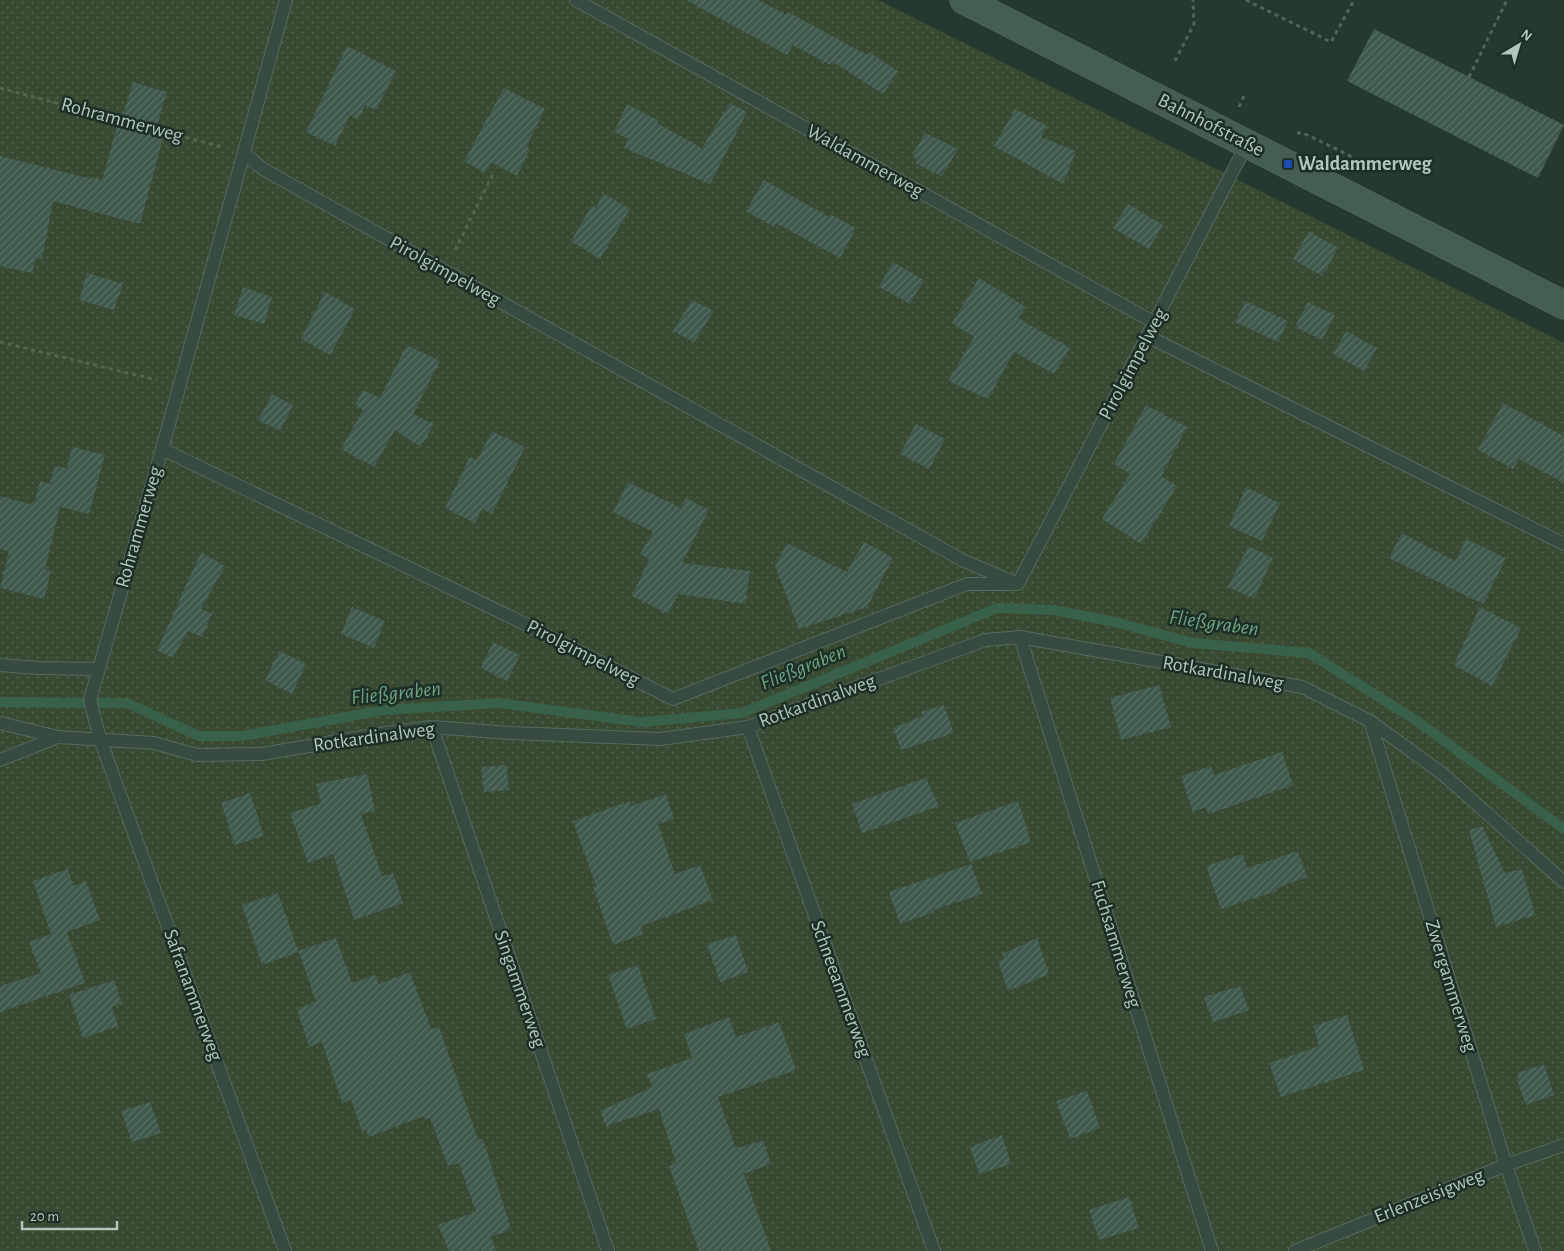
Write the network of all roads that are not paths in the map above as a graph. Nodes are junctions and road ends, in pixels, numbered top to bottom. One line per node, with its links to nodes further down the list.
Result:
1 (286, 0): 5 (lane, Rohrammerweg)
2 (576, 0): 7 (lane, Waldammerweg)
3 (964, 0): 4 (main road, Bahnhofstraße)
4 (1247, 144): 6 (main road, Bahnhofstraße); 7 (lane, Pirolgimpelweg)
5 (244, 153): 9 (lane, Rohrammerweg); 11 (lane, Pirolgimpelweg)
6 (1564, 304)
7 (1155, 323): 8 (lane, Pirolgimpelweg)
8 (1147, 336): 10 (lane); 11 (lane, Pirolgimpelweg)
9 (162, 449): 11 (lane, Pirolgimpelweg); 14 (lane, Rohrammerweg)
10 (1564, 544)
11 (1018, 584)
12 (1020, 637): 15 (lane, Rotkardinalweg); 18 (lane, Rotkardinalweg); 28 (lane, Fuchsammerweg)
13 (0, 665): 14 (lane)
14 (97, 669): 20 (lane, Rohrammerweg)
15 (1370, 721): 22 (lane, Rotkardinalweg); 24 (lane, Zwergammerweg)
16 (0, 723): 19 (lane, Rotkardinalweg)
17 (432, 727): 18 (lane, Rotkardinalweg); 20 (lane, Rotkardinalweg); 26 (lane, Singammerweg)
18 (748, 727): 27 (lane, Schneeammerweg)
19 (58, 737): 20 (lane, Rotkardinalweg); 21 (lane)
20 (100, 739): 25 (lane, Safranammerweg)
21 (0, 760)
22 (1564, 882)
23 (1564, 1145): 24 (lane, Erlenzeisigweg)
24 (1506, 1165): 29 (lane, Erlenzeisigweg); 30 (lane, Zwergammerweg)
25 (285, 1251)
26 (608, 1251)
27 (934, 1251)
28 (1212, 1251)
29 (1296, 1251)
30 (1535, 1251)

